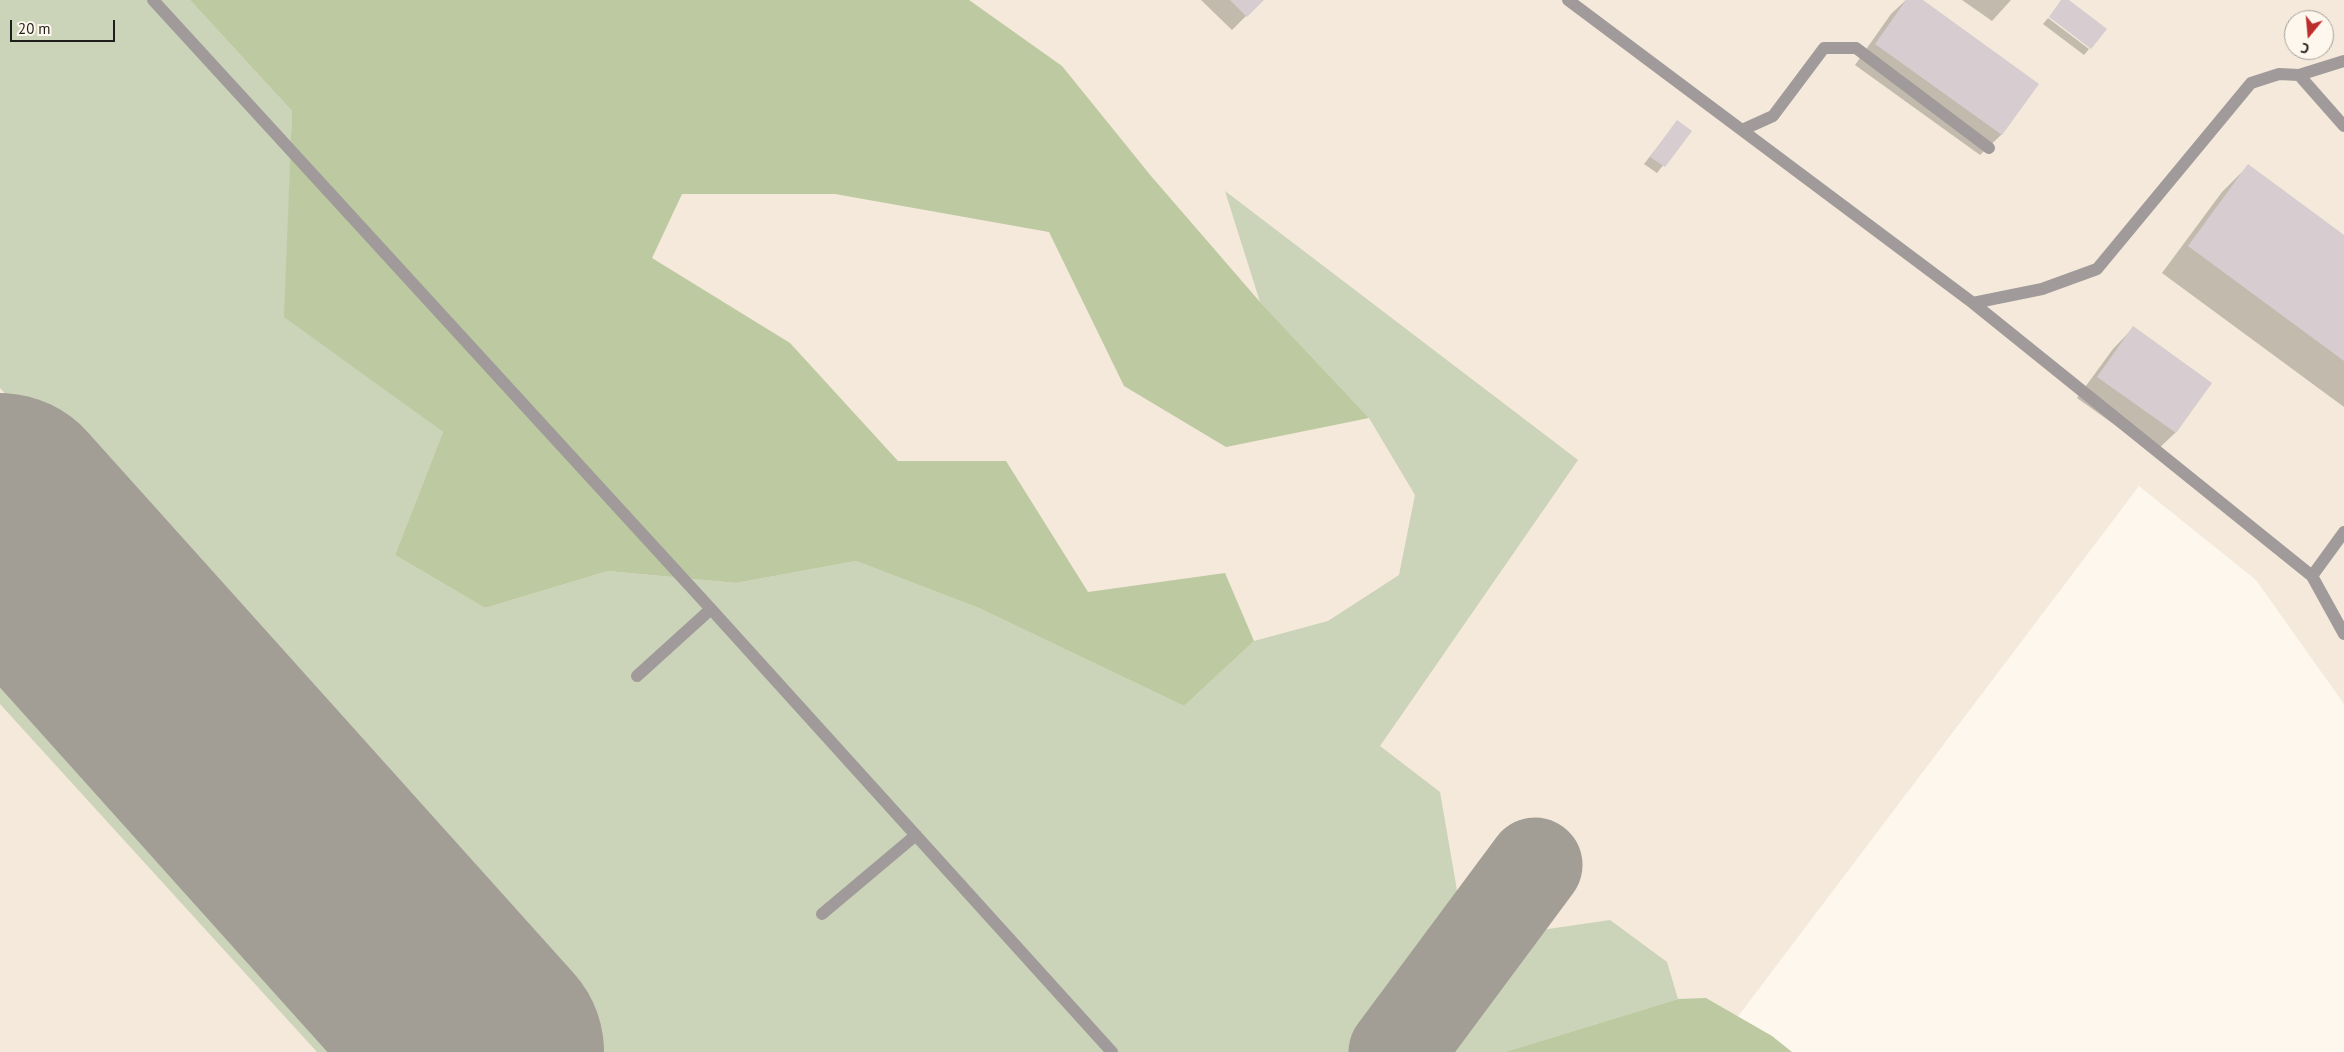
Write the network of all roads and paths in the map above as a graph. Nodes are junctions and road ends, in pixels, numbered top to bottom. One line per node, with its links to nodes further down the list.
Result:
1 (153, 0): 11 (street)
2 (1568, 0): 6 (street)
3 (2344, 61): 4 (street)
4 (2300, 75): 5 (street); 8 (street)
5 (2344, 126)
6 (1742, 130): 7 (street); 8 (street)
7 (1989, 148)
8 (1973, 303): 10 (street)
9 (2344, 532): 10 (street)
10 (2312, 576): 12 (street)
11 (712, 609): 13 (street); 14 (street)
12 (2344, 634)
13 (638, 676)
14 (916, 835): 15 (street); 16 (street)
15 (822, 914)
16 (1112, 1052)

